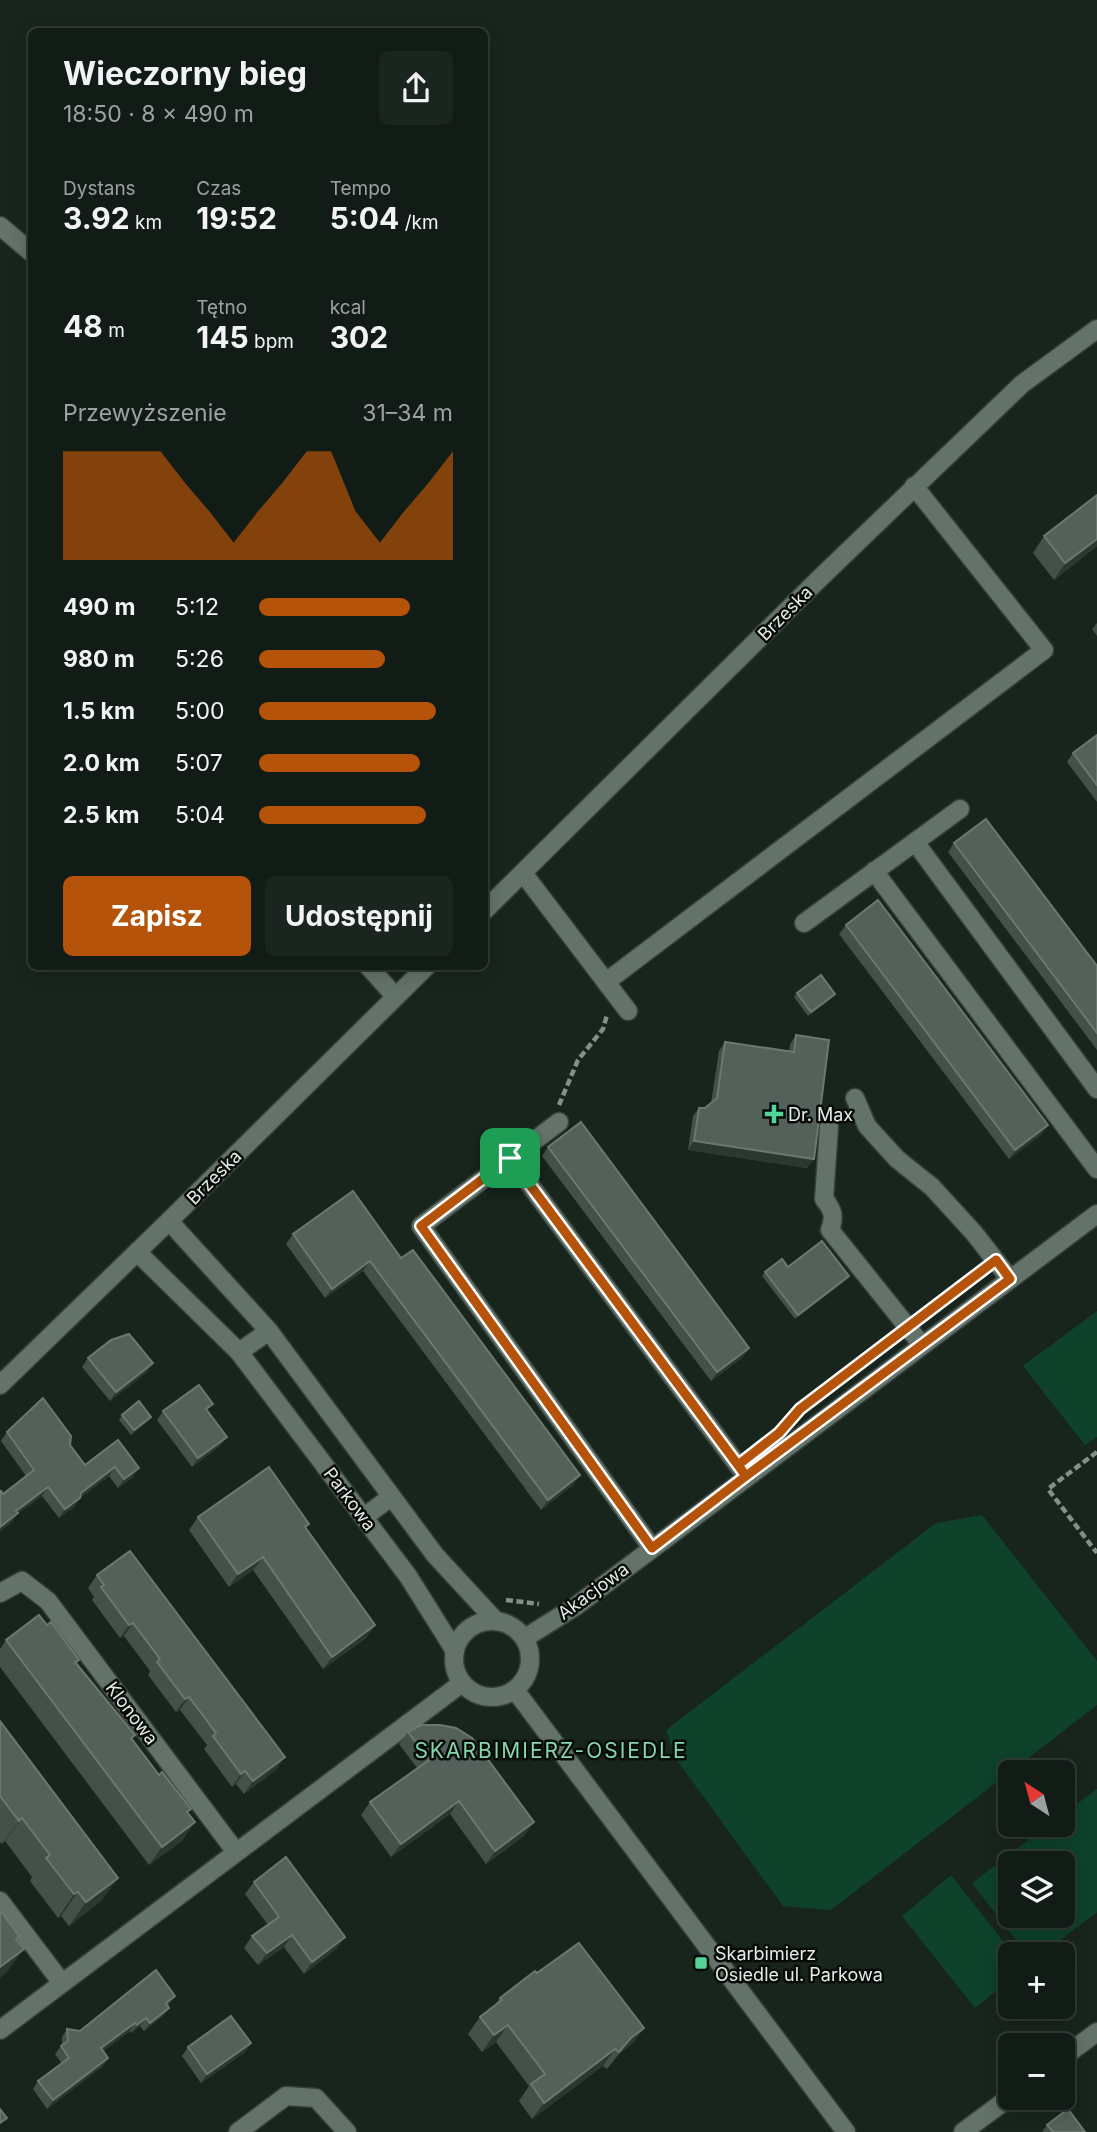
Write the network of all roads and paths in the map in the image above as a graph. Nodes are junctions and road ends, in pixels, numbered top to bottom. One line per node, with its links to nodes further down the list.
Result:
1 (0, 226): 2 (street)
2 (28, 250)
3 (1097, 329): 4 (street, Brzeska)
4 (914, 486): 8 (street, Brzeska); 13 (street)
5 (960, 808): 6 (street)
6 (915, 842): 7 (street); 16 (street)
7 (874, 871): 10 (street); 21 (street)
8 (523, 873): 9 (street, Brzeska); 13 (street)
9 (488, 907)
10 (804, 923)
11 (372, 970): 14 (street)
12 (422, 970): 14 (street, Brzeska)
13 (610, 988): 15 (street); 18 (path)
14 (395, 996): 23 (street, Brzeska)
15 (628, 1011)
16 (1097, 1089)
17 (855, 1098): 25 (street)
18 (559, 1122): 20 (street)
19 (829, 1126): 27 (street)
20 (510, 1158): 34 (street); 37 (street)
21 (1097, 1170)
22 (1097, 1214): 26 (street, Akacjowa)
23 (169, 1221): 24 (street, Brzeska); 28 (street, Parkowa)
24 (137, 1252): 30 (street, Parkowa); 31 (street, Brzeska)
25 (996, 1260): 26 (street); 27 (path)
26 (1010, 1279): 29 (street, Akacjowa)
27 (908, 1326): 29 (street); 32 (path)
28 (268, 1331): 30 (street); 35 (street, Parkowa)
29 (922, 1345): 34 (street, Akacjowa)
30 (239, 1352): 36 (street, Parkowa)
31 (0, 1385)
32 (793, 1417)
33 (1097, 1452): 38 (path)
34 (746, 1476): 37 (street, Akacjowa)
35 (391, 1497): 36 (street); 42 (street, Parkowa)
36 (364, 1517): 44 (street, Parkowa)
37 (652, 1548): 43 (street, Akacjowa)
38 (1097, 1553)
39 (0, 1593): 47 (street, Klonowa)
40 (503, 1600): 41 (path)
41 (542, 1604)
42 (495, 1620): 43 (street); 44 (street)
43 (525, 1638): 46 (street)
44 (455, 1651): 45 (street)
45 (462, 1683): 46 (street); 47 (street)
46 (515, 1690): 56 (street)
47 (236, 1852): 49 (street)
48 (0, 1900): 49 (street)
49 (62, 1983): 50 (street)
50 (0, 2030)
51 (1097, 2032): 52 (street)
52 (1075, 2048)
53 (998, 2106): 57 (street)
54 (238, 2132): 55 (street)
55 (347, 2132)
56 (846, 2132)
57 (963, 2132)

